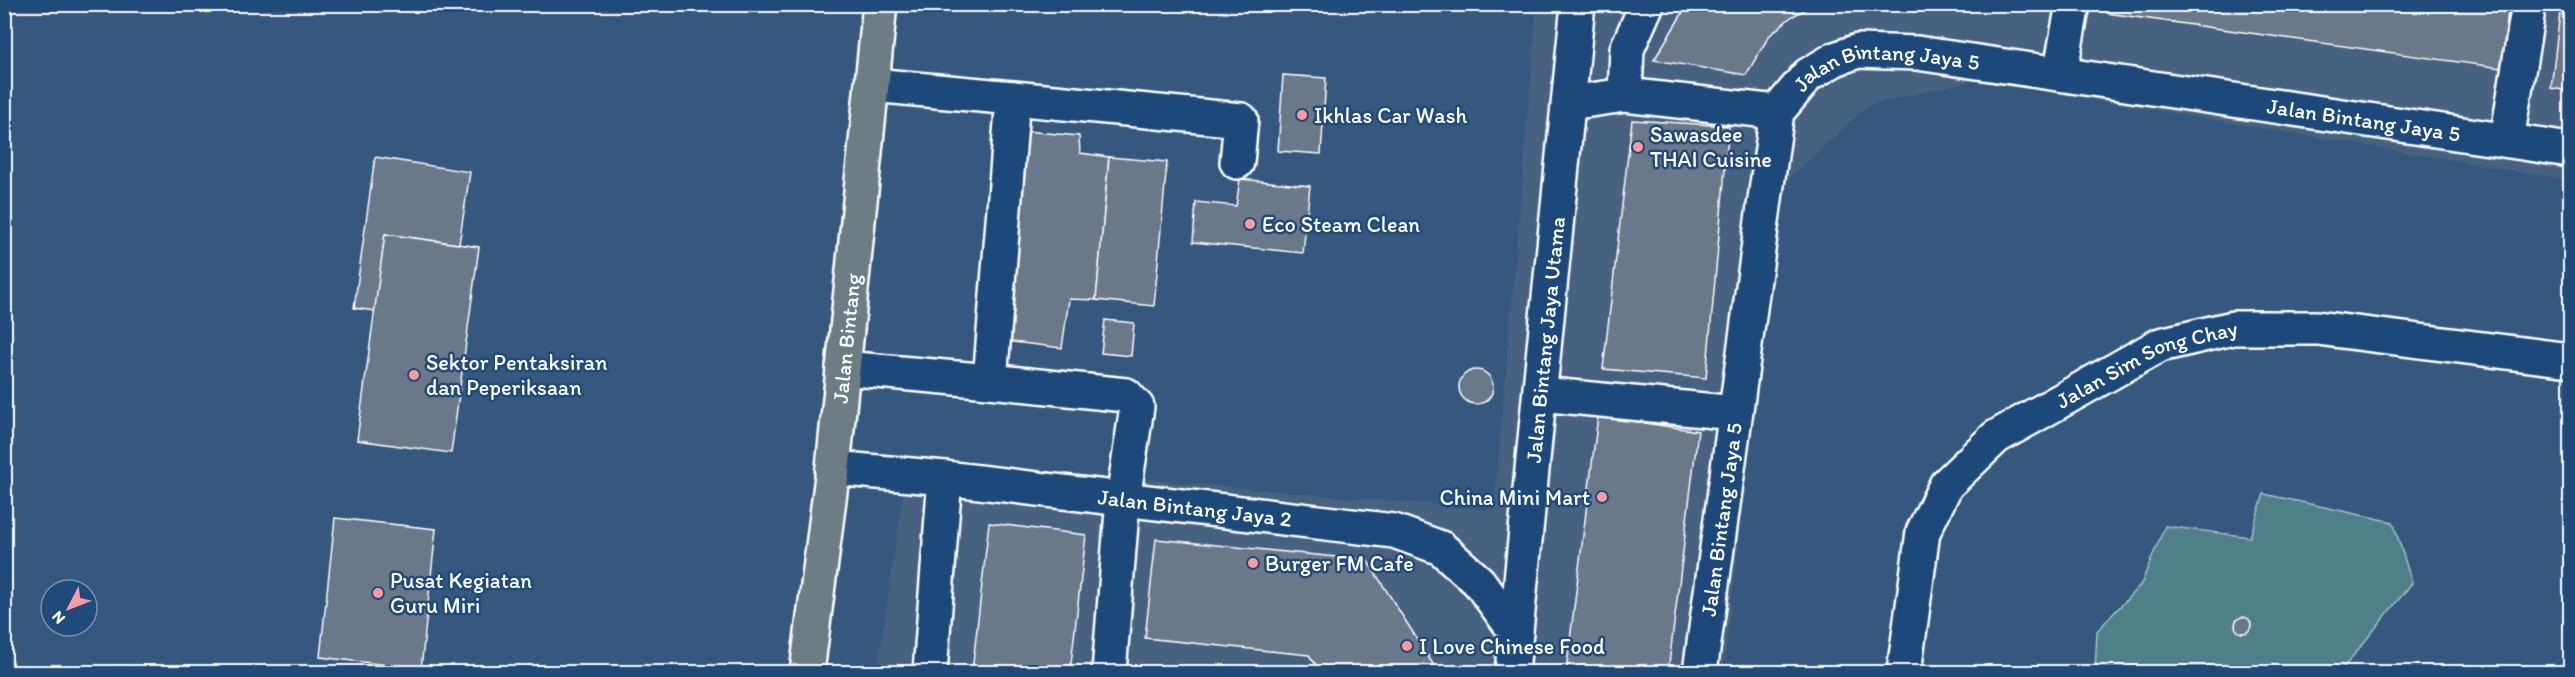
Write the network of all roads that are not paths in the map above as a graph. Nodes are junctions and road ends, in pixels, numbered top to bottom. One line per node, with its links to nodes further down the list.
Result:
1 (880, 4): 7 (main road, Jalan Bintang)
2 (1578, 4): 10 (street, Jalan Bintang Jaya Utama)
3 (1647, 4): 8 (street)
4 (2073, 4): 6 (street)
5 (2529, 4): 12 (street)
6 (2060, 74): 11 (street, Jalan Bintang Jaya 5); 12 (street, Jalan Bintang Jaya 5)
7 (872, 85): 9 (street); 16 (main road, Jalan Bintang)
8 (1625, 95): 10 (street); 11 (street)
9 (1013, 98): 14 (street); 17 (street)
10 (1569, 103): 18 (street, Jalan Bintang Jaya Utama)
11 (1777, 112): 19 (street, Jalan Bintang Jaya 5)
12 (2507, 140): 13 (street, Jalan Bintang Jaya 5)
13 (2571, 150)
14 (1237, 162)
15 (2571, 360): 29 (street, Jalan Sim Song Chay)
16 (843, 368): 17 (street); 20 (main road, Jalan Bintang)
17 (990, 381): 22 (street)
18 (1540, 394): 19 (street); 23 (street, Jalan Bintang Jaya Utama)
19 (1735, 412): 28 (street, Jalan Bintang Jaya 5)
20 (833, 468): 21 (street, Jalan Bintang Jaya 2); 24 (main road, Jalan Bintang)
21 (945, 478): 22 (street, Jalan Bintang Jaya 2); 25 (street)
22 (1123, 499): 23 (street, Jalan Bintang Jaya 2); 26 (street)
23 (1516, 632): 27 (street, Jalan Bintang Jaya Utama)
24 (807, 672)
25 (930, 672)
26 (1108, 672)
27 (1512, 672)
28 (1700, 672)
29 (1904, 672)

